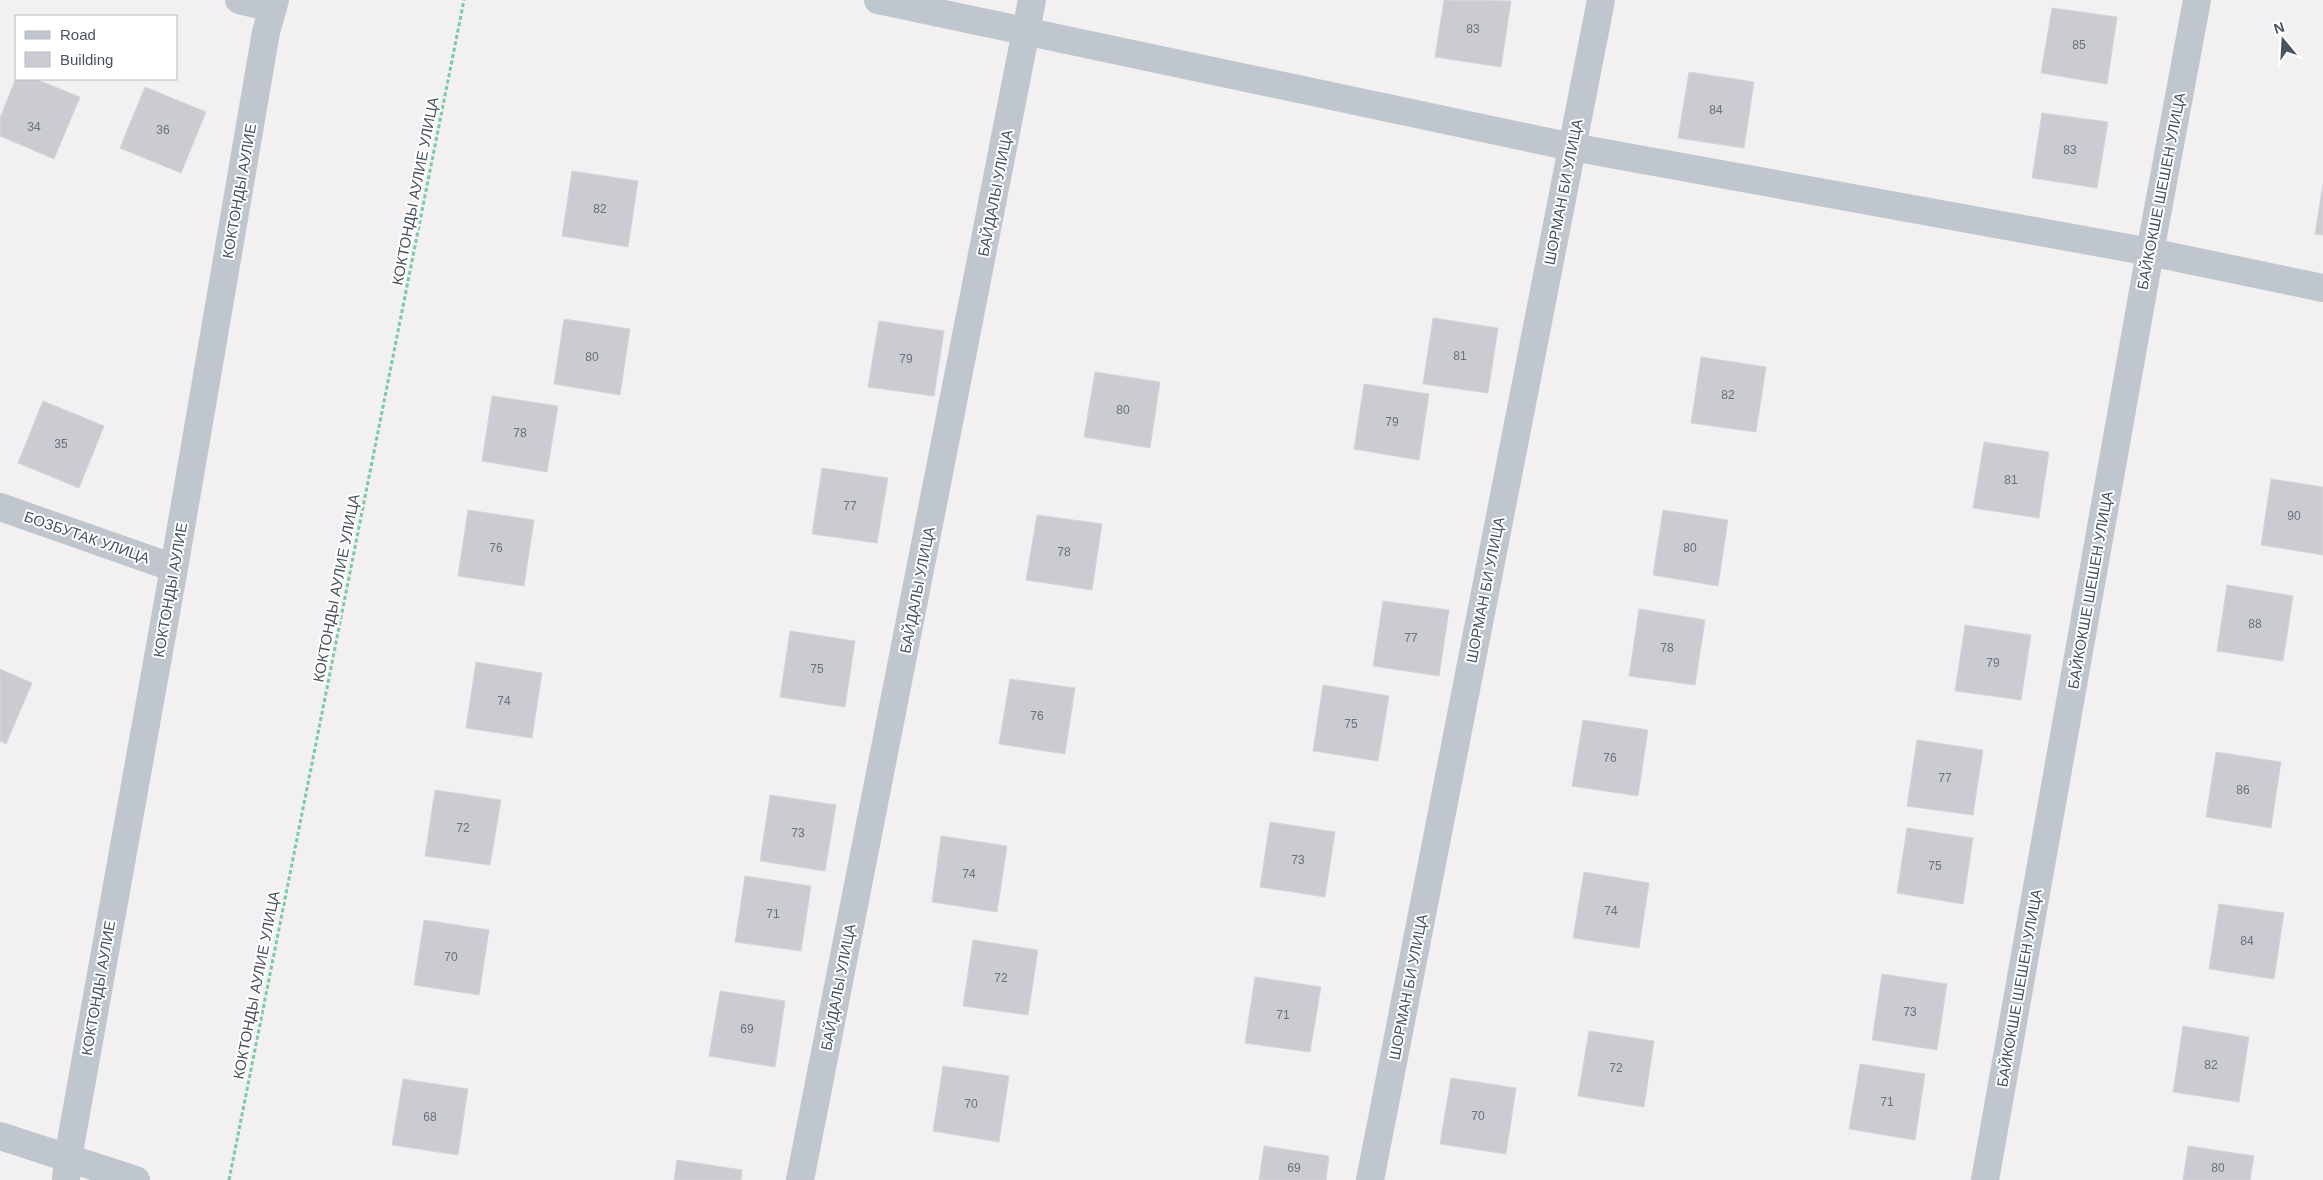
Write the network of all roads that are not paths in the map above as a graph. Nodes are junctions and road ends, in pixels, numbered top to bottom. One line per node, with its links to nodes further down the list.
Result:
1 (239, 0): 6 (street)
2 (878, 0): 7 (street)
3 (1032, 0): 7 (street, БАЙДАЛЫ УЛИЦА)
4 (1601, 0): 8 (street, ШОРМАН БИ УЛИЦА)
5 (2197, 0): 9 (street, БАЙКОКШЕ ШЕШЕН УЛИЦА)
6 (274, 4): 12 (street, КОКТОНДЫ АУЛИЕ)
7 (1027, 31): 8 (street); 16 (street, БАЙДАЛЫ УЛИЦА)
8 (1572, 147): 9 (street); 17 (street, ШОРМАН БИ УЛИЦА)
9 (2150, 252): 10 (street); 18 (street, БАЙКОКШЕ ШЕШЕН УЛИЦА)
10 (2323, 288)
11 (0, 507): 12 (street, БОЗБУТАК УЛИЦА)
12 (174, 568): 14 (street, КОКТОНДЫ АУЛИЕ)
13 (0, 1136): 14 (street)
14 (67, 1169): 15 (street)
15 (136, 1180)
16 (800, 1180)
17 (1370, 1180)
18 (1985, 1180)

